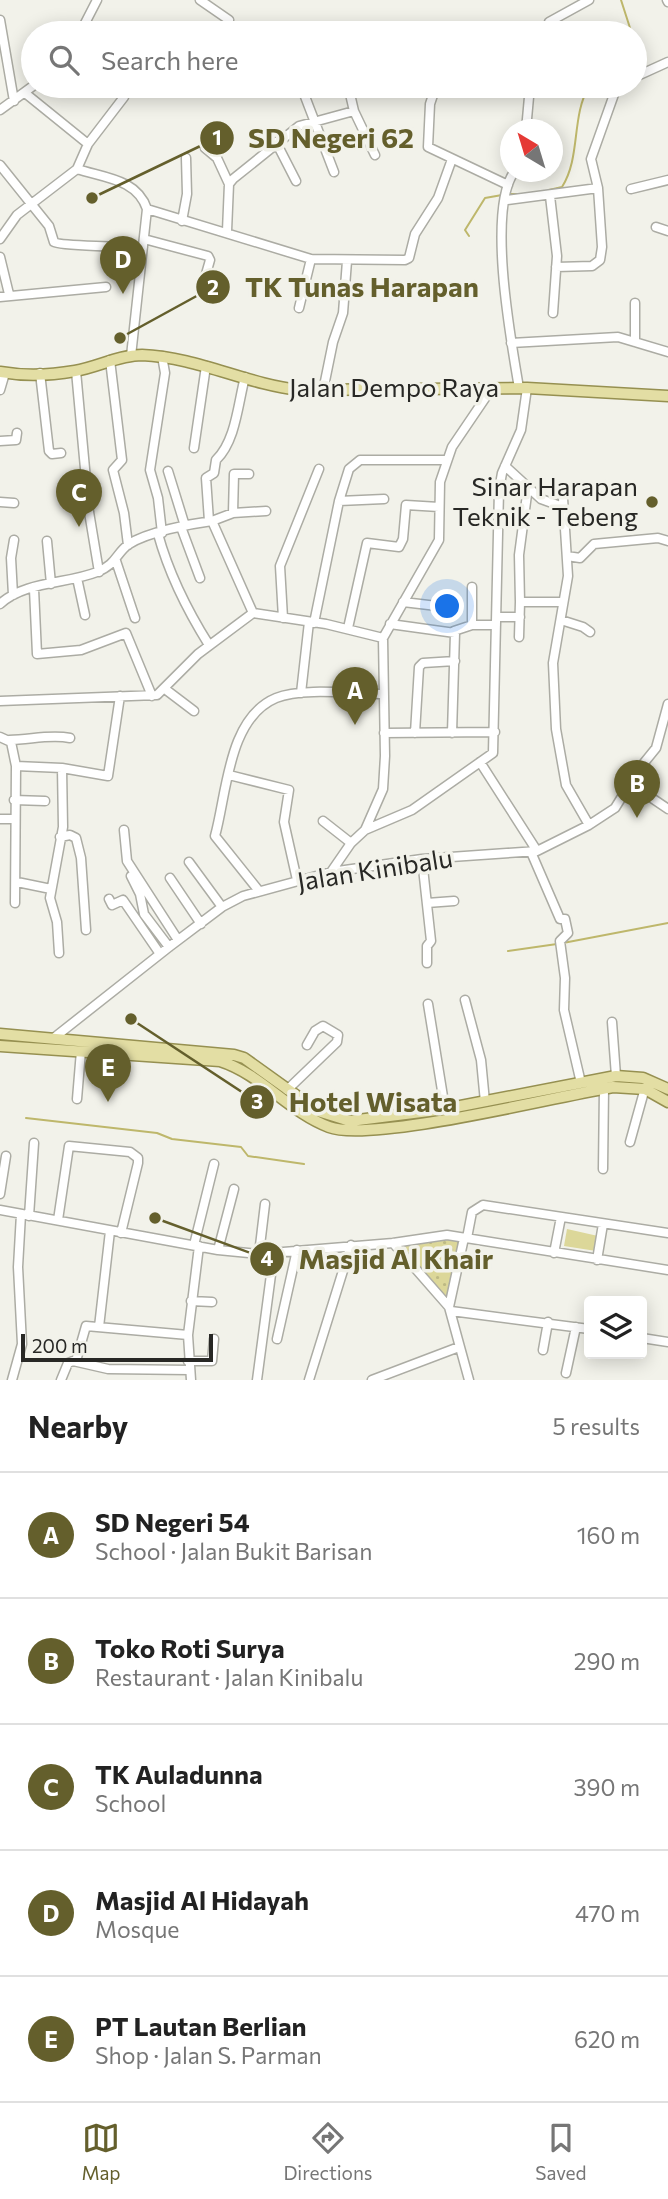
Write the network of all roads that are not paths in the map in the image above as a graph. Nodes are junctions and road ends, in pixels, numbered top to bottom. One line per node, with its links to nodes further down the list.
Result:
1 (97, 0): 6 (street)
2 (200, 0): 5 (street)
3 (589, 0): 7 (street)
4 (0, 20): 8 (street)
5 (229, 20)
6 (87, 21)
7 (551, 21)
8 (1, 42): 19 (street)
9 (668, 62): 10 (street)
10 (647, 72)
11 (21, 96): 19 (street)
12 (31, 98): 25 (street)
13 (123, 98): 25 (street)
14 (306, 98): 23 (street)
15 (351, 98): 21 (street)
16 (432, 98): 29 (street)
17 (529, 98): 22 (street)
18 (611, 98): 37 (street)
19 (13, 101): 20 (street)
20 (0, 110)
21 (354, 111): 23 (street); 27 (street)
22 (527, 119)
23 (315, 120): 24 (street); 32 (street)
24 (276, 142): 34 (street); 36 (street)
25 (88, 144): 30 (street)
26 (205, 148): 36 (street)
27 (375, 155)
28 (186, 158): 43 (street)
29 (452, 159): 39 (street); 51 (street)
30 (77, 169): 41 (street); 42 (street)
31 (2, 170): 41 (street)
32 (334, 173)
33 (668, 180): 38 (street)
34 (296, 181)
35 (511, 182): 39 (street)
36 (229, 184): 45 (street)
37 (598, 188): 40 (street); 52 (street)
38 (631, 189)
39 (507, 193): 40 (street); 60 (street)
40 (550, 196): 52 (street)
41 (30, 203): 47 (street); 48 (street)
42 (147, 209): 43 (street); 48 (street)
43 (182, 221): 45 (street)
44 (656, 227): 46 (street)
45 (227, 231): 50 (street)
46 (668, 231)
47 (0, 239)
48 (144, 243): 53 (street); 62 (street)
49 (0, 257): 55 (street)
50 (311, 259): 51 (street); 57 (street)
51 (347, 261): 73 (street)
52 (556, 267): 58 (street)
53 (204, 281)
54 (106, 287): 55 (street)
55 (5, 295)
56 (635, 303): 59 (street)
57 (299, 307)
58 (553, 313)
59 (635, 342): 60 (street); 61 (street)
60 (511, 343): 71 (street)
61 (668, 352)
62 (131, 356): 63 (main road, Jalan Dempo Raya); 64 (main road, Jalan Dempo Raya)
63 (162, 356): 65 (main road, Jalan Dempo Raya); 94 (street)
64 (110, 360): 66 (main road, Jalan Dempo Raya); 98 (street)
65 (206, 366): 69 (main road, Jalan Dempo Raya); 77 (street)
66 (76, 371): 68 (main road, Jalan Dempo Raya); 101 (street)
67 (3, 373): 68 (main road, Jalan Dempo Raya); 72 (street)
68 (40, 373): 78 (street)
69 (245, 377): 73 (main road, Jalan Dempo Raya); 92 (street)
70 (492, 388): 71 (main road, Jalan Dempo Raya); 73 (main road, Jalan Dempo Raya); 79 (street)
71 (523, 388): 74 (main road, Jalan Dempo Raya); 80 (street)
72 (0, 390)
73 (323, 391)
74 (668, 396)
75 (17, 433): 76 (street)
76 (0, 441)
77 (194, 448)
78 (61, 453)
79 (447, 460): 86 (street); 89 (street)
80 (505, 466): 84 (street); 119 (street)
81 (319, 469): 117 (street)
82 (168, 471): 93 (street)
83 (249, 474): 91 (street)
84 (528, 486): 99 (street); 110 (street)
85 (384, 499): 86 (street)
86 (339, 501): 120 (street)
87 (0, 502): 88 (street)
88 (14, 503)
89 (439, 507): 108 (street); 123 (street)
90 (266, 511): 91 (street)
91 (233, 513): 92 (street)
92 (211, 521): 93 (street); 113 (street)
93 (183, 527): 94 (street); 103 (street)
94 (160, 533): 98 (street); 128 (street)
95 (14, 540): 107 (street)
96 (47, 541): 104 (street)
97 (668, 541): 99 (street)
98 (128, 545): 100 (street)
99 (567, 556): 109 (street)
100 (116, 561): 101 (street); 116 (street)
101 (99, 572): 102 (street)
102 (77, 578): 104 (street); 114 (street)
103 (200, 578)
104 (51, 584): 106 (street)
105 (472, 587): 122 (street)
106 (34, 589): 107 (street); 134 (street)
107 (13, 595): 111 (street)
108 (403, 602): 112 (street); 121 (street)
109 (564, 602): 110 (street); 118 (street)
110 (520, 603): 115 (street)
111 (0, 604)
112 (437, 606)
113 (253, 613): 117 (street); 128 (street)
114 (85, 615)
115 (520, 617): 119 (street); 126 (street)
116 (135, 618)
117 (283, 618): 120 (street)
118 (561, 620): 125 (street); 155 (street)
119 (497, 621): 122 (street); 138 (street)
120 (312, 622): 123 (street); 131 (street)
121 (390, 624): 124 (street); 127 (street)
122 (472, 625): 124 (street)
123 (348, 628): 127 (street)
124 (454, 631): 129 (street)
125 (590, 632)
126 (519, 636)
127 (383, 638): 132 (street)
128 (209, 645): 130 (street)
129 (455, 661): 140 (street); 141 (street)
130 (165, 689): 134 (street); 137 (street)
131 (301, 693): 132 (street); 147 (street)
132 (384, 694): 139 (street)
133 (120, 696): 134 (street); 135 (street); 146 (street)
134 (152, 696)
135 (0, 701)
136 (668, 704): 148 (street, Jalan Kinibalu)
137 (194, 712)
138 (495, 732): 141 (street); 144 (street)
139 (384, 733): 140 (street); 157 (street)
140 (415, 733): 141 (street)
141 (452, 733)
142 (71, 738): 143 (street)
143 (4, 739): 145 (street)
144 (480, 762): 157 (street); 160 (street)
145 (16, 766): 146 (street); 149 (street)
146 (62, 768): 158 (street)
147 (229, 775): 166 (street); 169 (street)
148 (631, 784): 151 (street); 155 (street, Jalan Kinibalu)
149 (14, 800): 150 (street); 153 (street)
150 (45, 801)
151 (668, 809)
152 (0, 819): 153 (street)
153 (15, 819): 167 (street)
154 (323, 821): 159 (street)
155 (589, 825): 160 (street, Jalan Kinibalu)
156 (124, 830): 161 (street)
157 (365, 830): 159 (street)
158 (60, 837): 168 (street); 176 (street)
159 (351, 843): 164 (street)
160 (534, 852): 162 (street, Jalan Kinibalu); 191 (street)
161 (126, 854): 177 (street); 178 (street)
162 (422, 859): 164 (street, Jalan Kinibalu); 173 (street)
163 (189, 862): 174 (street)
164 (331, 872): 166 (street, Jalan Kinibalu)
165 (170, 878): 175 (street)
166 (297, 880): 169 (street, Jalan Kinibalu)
167 (17, 882): 168 (street); 172 (street)
168 (51, 889): 179 (street)
169 (258, 891): 174 (street, Jalan Kinibalu)
170 (109, 899): 180 (street)
171 (454, 901): 173 (street)
172 (15, 903)
173 (427, 903): 181 (street)
174 (222, 907): 175 (street, Jalan Kinibalu)
175 (201, 924): 177 (street, Jalan Kinibalu)
176 (86, 930)
177 (178, 940): 178 (street, Jalan Kinibalu)
178 (169, 947): 180 (street, Jalan Kinibalu)
179 (59, 953)
180 (160, 954): 186 (street, Jalan Kinibalu)
181 (427, 963)
182 (465, 1000): 198 (street)
183 (428, 1004): 199 (street)
184 (612, 1022): 190 (street)
185 (0, 1034): 186 (main road)
186 (55, 1037): 195 (main road)
187 (307, 1045): 195 (street)
188 (0, 1046): 189 (main road)
189 (81, 1051): 196 (street); 198 (main road)
190 (617, 1076): 191 (main road); 194 (main road)
191 (581, 1083): 198 (main road)
192 (604, 1088): 193 (main road); 198 (main road); 204 (street)
193 (645, 1088): 197 (main road); 200 (street)
194 (668, 1089)
195 (287, 1090): 199 (main road)
196 (77, 1099)
197 (668, 1102)
198 (492, 1103): 199 (main road)
199 (444, 1109)
200 (630, 1142)
201 (34, 1143): 209 (street)
202 (6, 1156): 206 (street)
203 (215, 1164): 219 (street)
204 (603, 1169)
205 (234, 1189): 221 (street)
206 (0, 1194)
207 (265, 1204): 224 (street)
208 (0, 1210): 209 (street)
209 (25, 1215): 211 (street); 244 (street)
210 (561, 1217): 212 (street); 216 (street); 223 (street)
211 (58, 1220): 213 (street); 214 (street)
212 (603, 1224): 215 (street); 225 (street)
213 (110, 1231): 214 (street); 231 (street)
214 (121, 1233): 219 (street)
215 (668, 1233)
216 (465, 1238): 217 (street); 223 (street); 229 (street)
217 (393, 1243): 218 (street); 229 (street)
218 (351, 1245): 220 (street); 248 (street)
219 (197, 1246): 221 (street); 227 (street)
220 (301, 1249): 222 (street); 236 (street)
221 (218, 1250): 224 (street)
222 (274, 1252): 224 (street); 247 (street)
223 (554, 1253): 225 (street)
224 (259, 1254)
225 (597, 1260): 226 (street)
226 (668, 1270)
227 (191, 1301): 228 (street); 234 (street)
228 (212, 1302)
229 (450, 1309): 230 (street); 239 (street)
230 (548, 1322): 232 (street); 240 (street)
231 (99, 1326): 234 (street); 241 (street)
232 (576, 1327): 233 (street); 243 (street)
233 (584, 1328)
234 (188, 1335): 242 (street)
235 (214, 1339): 242 (street)
236 (276, 1339)
237 (647, 1339): 238 (street)
238 (668, 1342)
239 (459, 1347): 249 (street); 250 (street)
240 (543, 1350)
241 (76, 1360): 242 (street); 245 (street)
242 (189, 1366): 246 (street)
243 (566, 1373)
244 (12, 1380)
245 (61, 1380)
246 (191, 1380)
247 (257, 1380)
248 (309, 1380)
249 (372, 1380)
250 (469, 1380)

